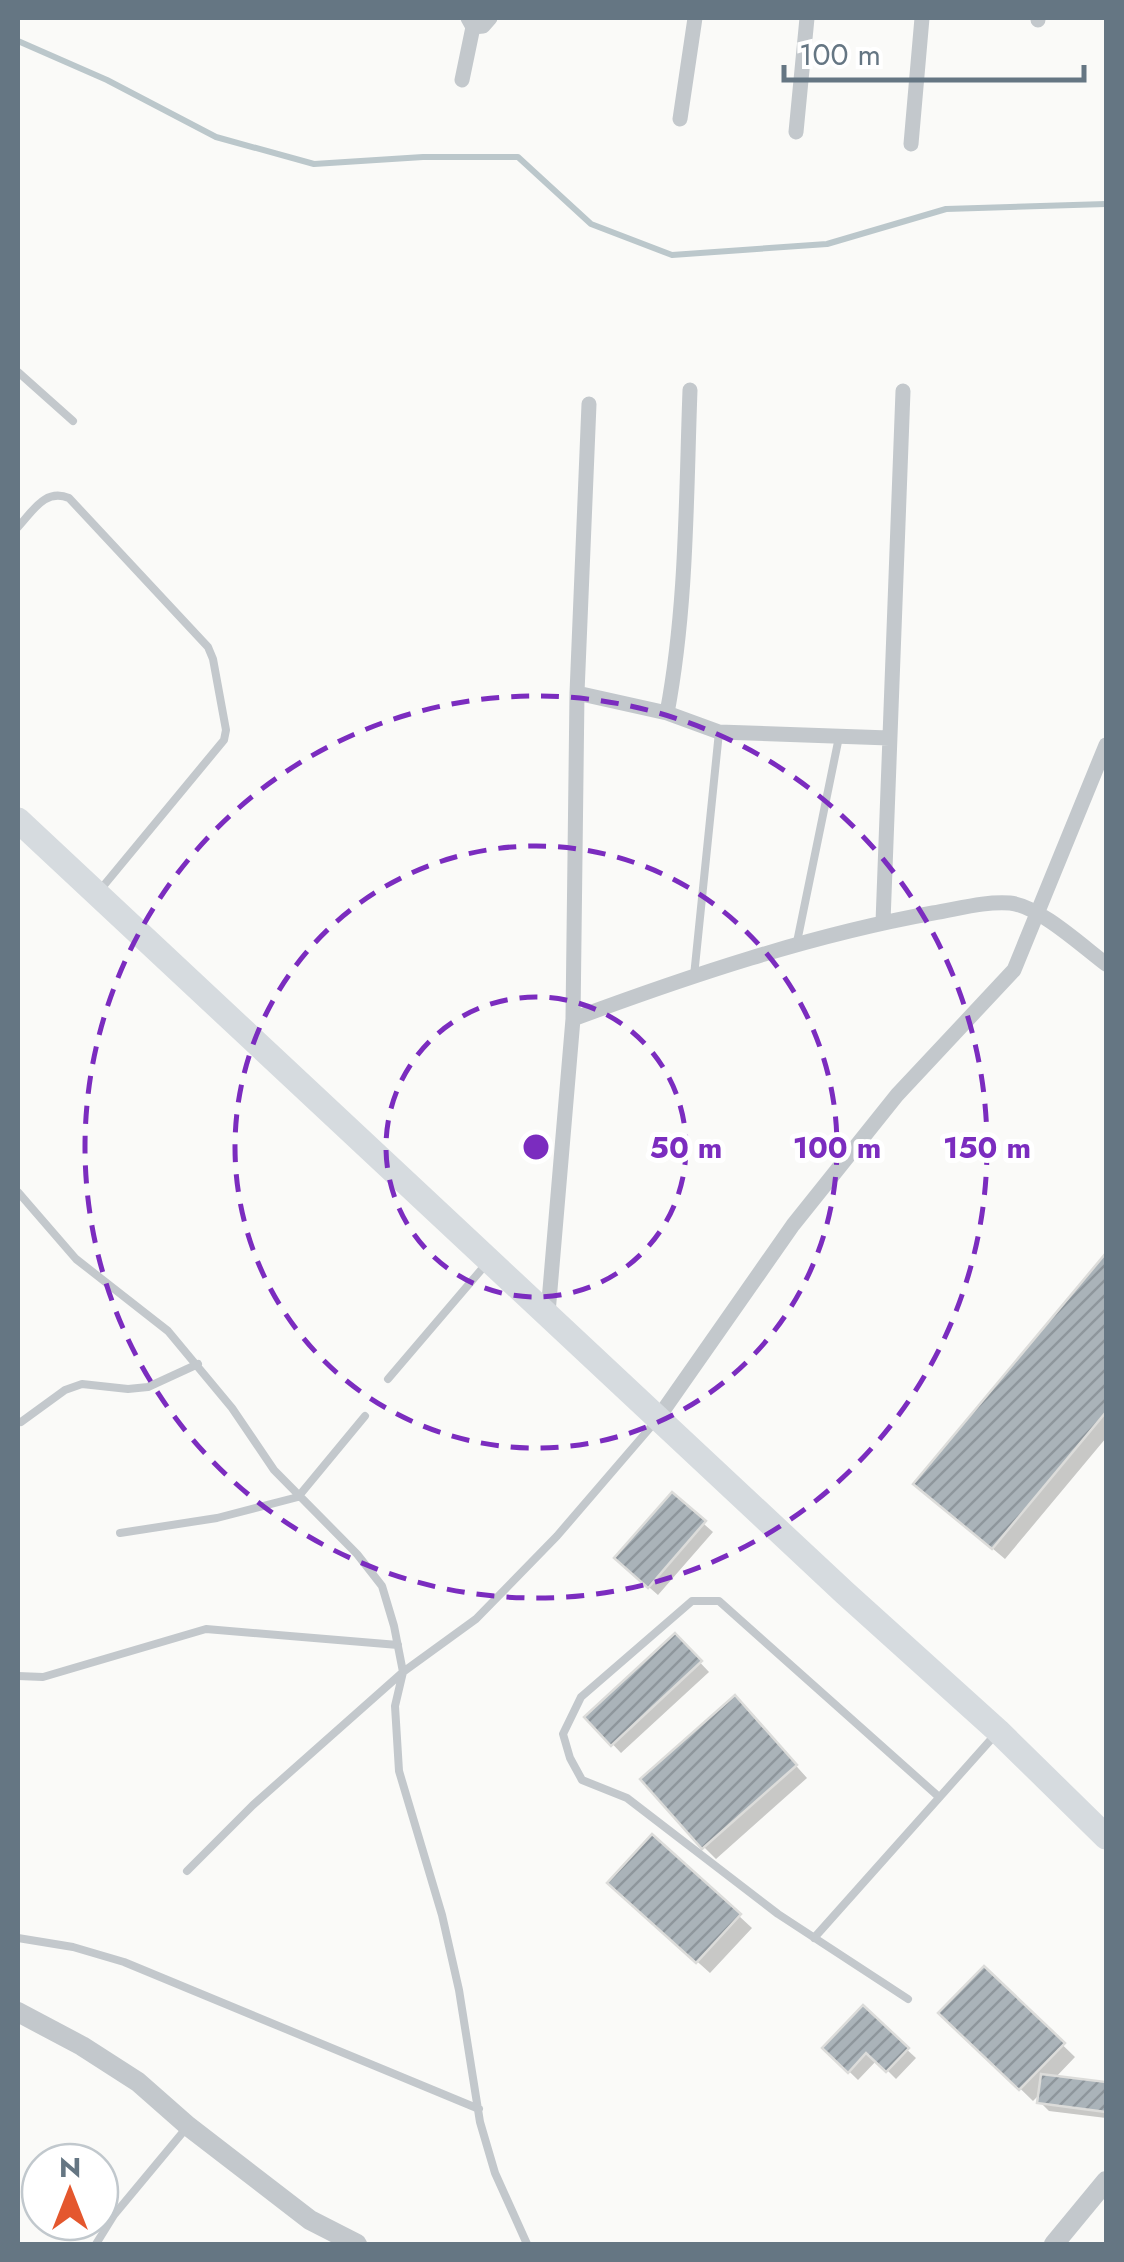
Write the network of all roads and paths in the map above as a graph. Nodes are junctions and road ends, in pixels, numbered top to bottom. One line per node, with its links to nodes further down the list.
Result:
1 (490, 18): 5 (street)
2 (694, 18): 7 (street)
3 (807, 18): 8 (street)
4 (922, 18): 9 (street)
5 (471, 22): 6 (street)
6 (462, 80)
7 (680, 119)
8 (796, 132)
9 (911, 144)
10 (18, 372): 14 (lane)
11 (690, 390): 17 (street)
12 (902, 391): 20 (street)
13 (589, 404): 16 (street)
14 (72, 422)
15 (18, 527): 23 (lane)
16 (576, 693): 17 (street); 29 (street)
17 (667, 713): 18 (street)
18 (719, 732): 19 (street); 28 (lane)
19 (839, 737): 20 (street); 26 (lane)
20 (889, 738): 25 (street)
21 (1106, 745): 24 (street)
22 (18, 820): 23 (main road)
23 (97, 894): 31 (main road)
24 (1037, 914): 25 (street); 27 (street); 36 (street)
25 (883, 922): 26 (street)
26 (796, 947): 28 (street)
27 (1106, 964)
28 (694, 976): 29 (street)
29 (573, 1019): 32 (street)
30 (18, 1192): 33 (lane)
31 (490, 1259): 32 (main road); 34 (lane)
32 (548, 1313): 36 (main road)
33 (198, 1364): 37 (lane); 38 (lane)
34 (388, 1379)
35 (365, 1416): 38 (lane)
36 (658, 1418): 41 (lane); 43 (main road)
37 (20, 1422)
38 (298, 1497): 39 (lane); 40 (lane)
39 (120, 1533)
40 (398, 1645): 41 (lane); 42 (lane)
41 (403, 1672): 46 (lane); 51 (lane)
42 (18, 1676)
43 (998, 1732): 44 (lane); 45 (main road)
44 (940, 1797): 48 (lane); 48 (lane)
45 (1106, 1837)
46 (187, 1871)
47 (18, 1938): 51 (lane)
48 (814, 1938): 49 (lane)
49 (908, 1999)
50 (18, 2012): 52 (street)
51 (479, 2109): 56 (lane)
52 (188, 2126): 54 (lane); 55 (street)
53 (1106, 2180): 57 (street)
54 (96, 2244)
55 (357, 2244)
56 (527, 2244)
57 (1054, 2244)

